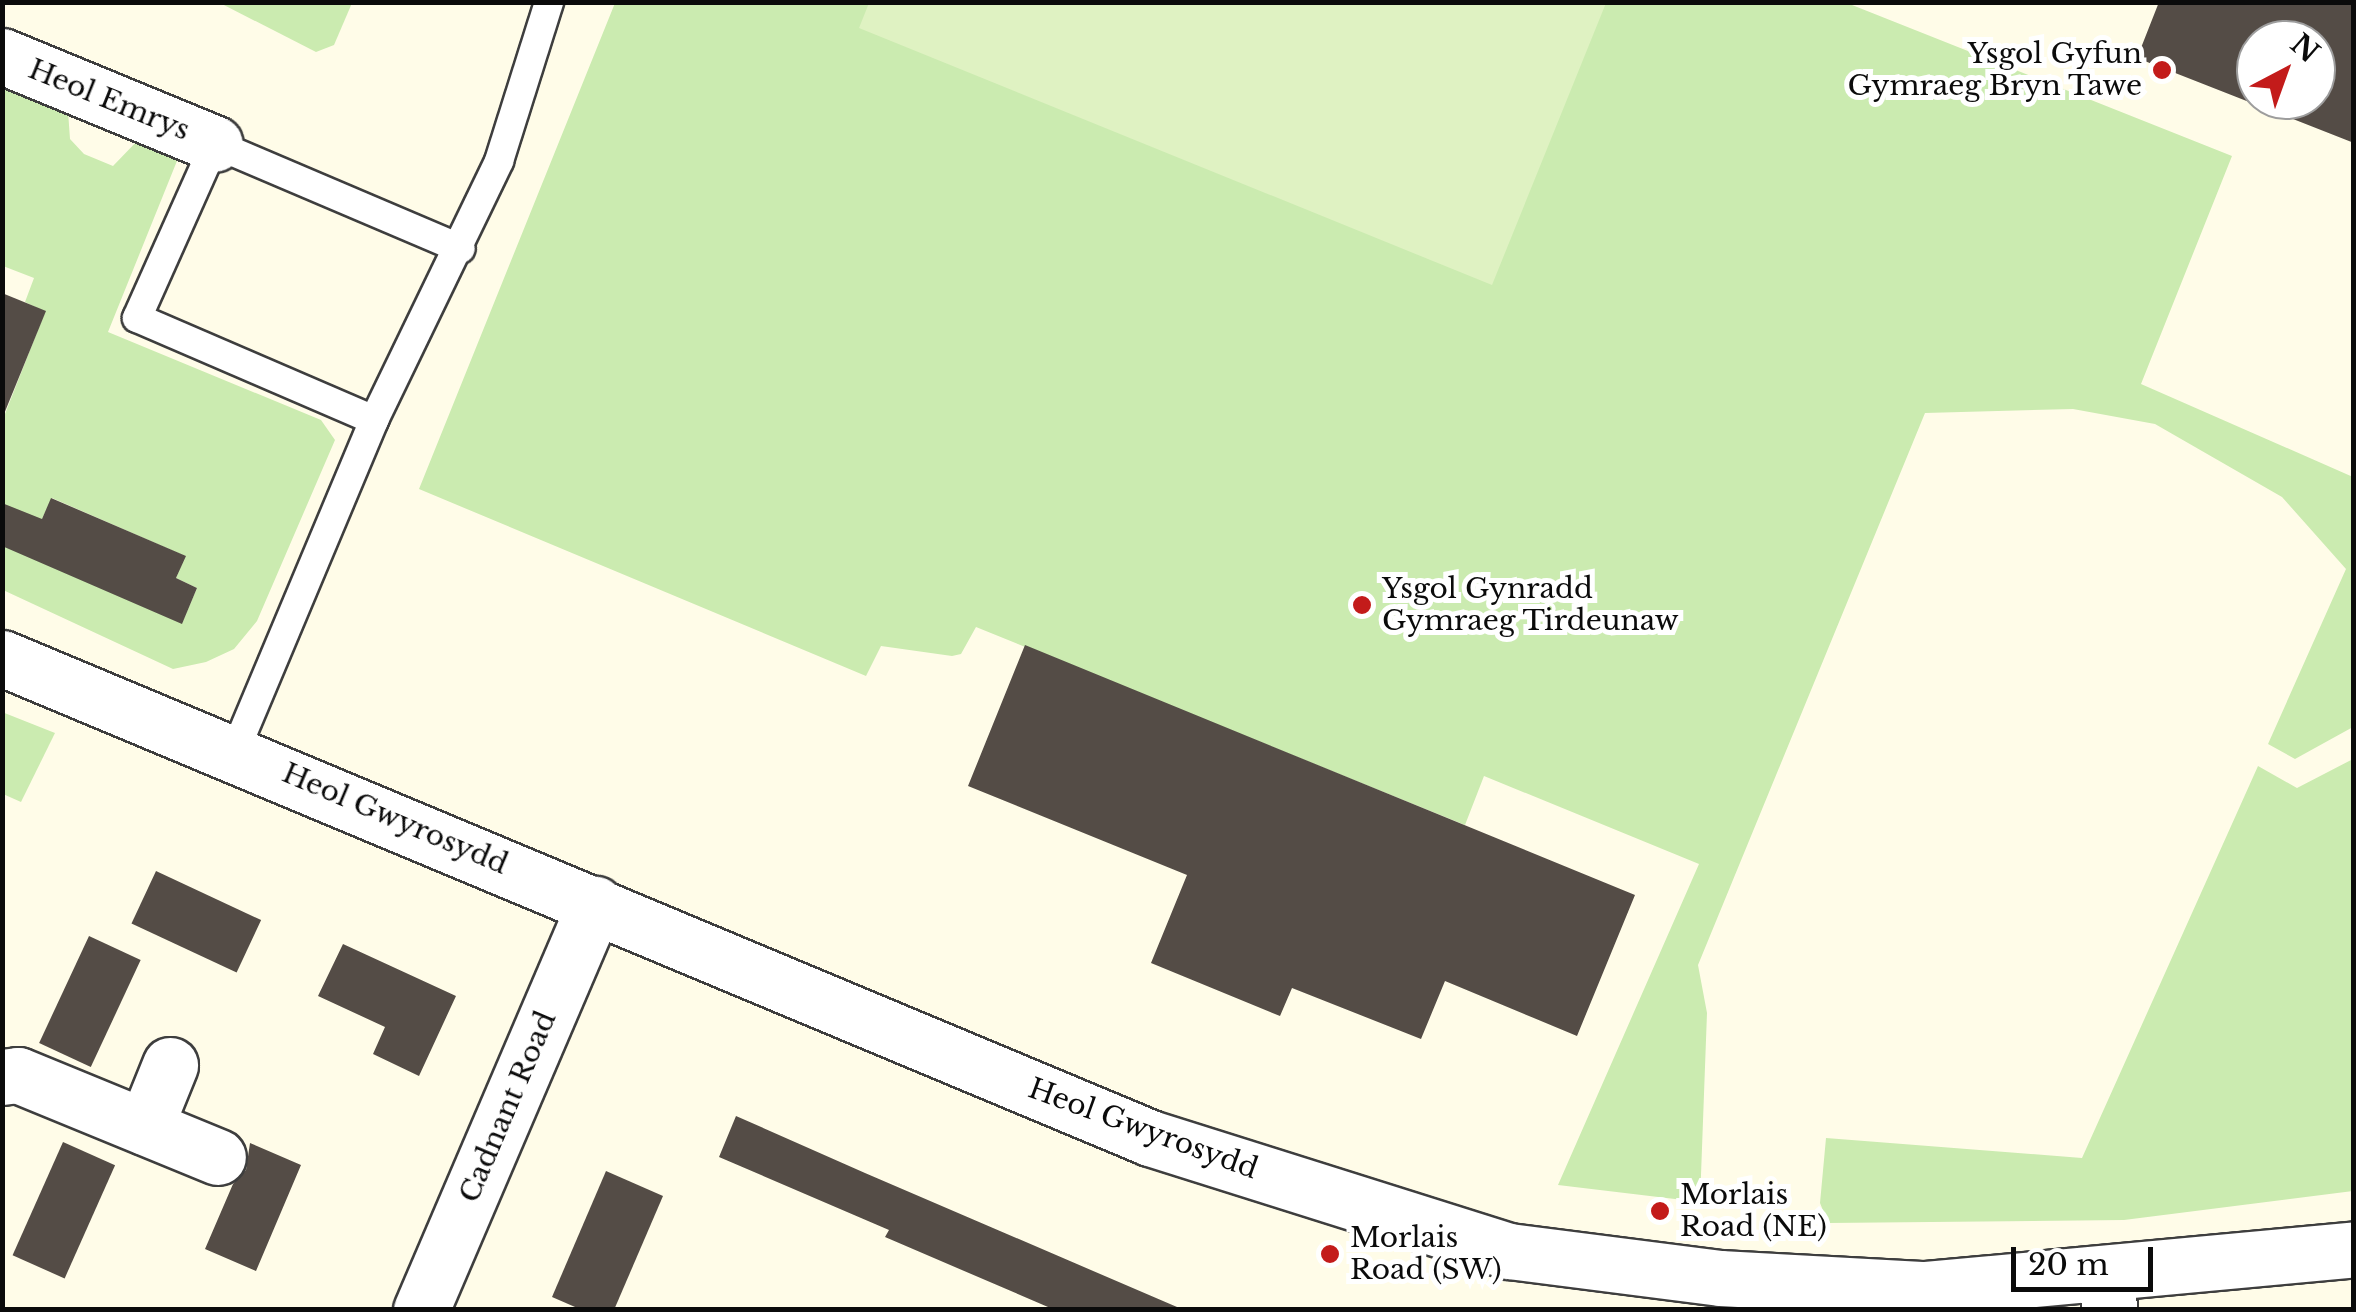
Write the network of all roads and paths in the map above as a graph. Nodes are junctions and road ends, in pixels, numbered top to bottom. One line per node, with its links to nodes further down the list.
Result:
1 (549, 2): 4 (lane)
2 (2, 56): 3 (street, Heol Emrys)
3 (215, 144): 4 (lane); 5 (lane)
4 (461, 248): 5 (lane)
5 (374, 420): 7 (lane)
6 (2, 658): 7 (street, Heol Gwyrosydd)
7 (235, 752): 8 (street, Heol Gwyrosydd)
8 (595, 904): 14 (street, Heol Gwyrosydd); 15 (street, Cadnant Road)
9 (170, 1065): 11 (street)
10 (2, 1077): 11 (street)
11 (145, 1127): 12 (street)
12 (218, 1157)
13 (2354, 1250): 14 (street, Heol Gwyrosydd)
14 (2108, 1291)
15 (421, 1310)

